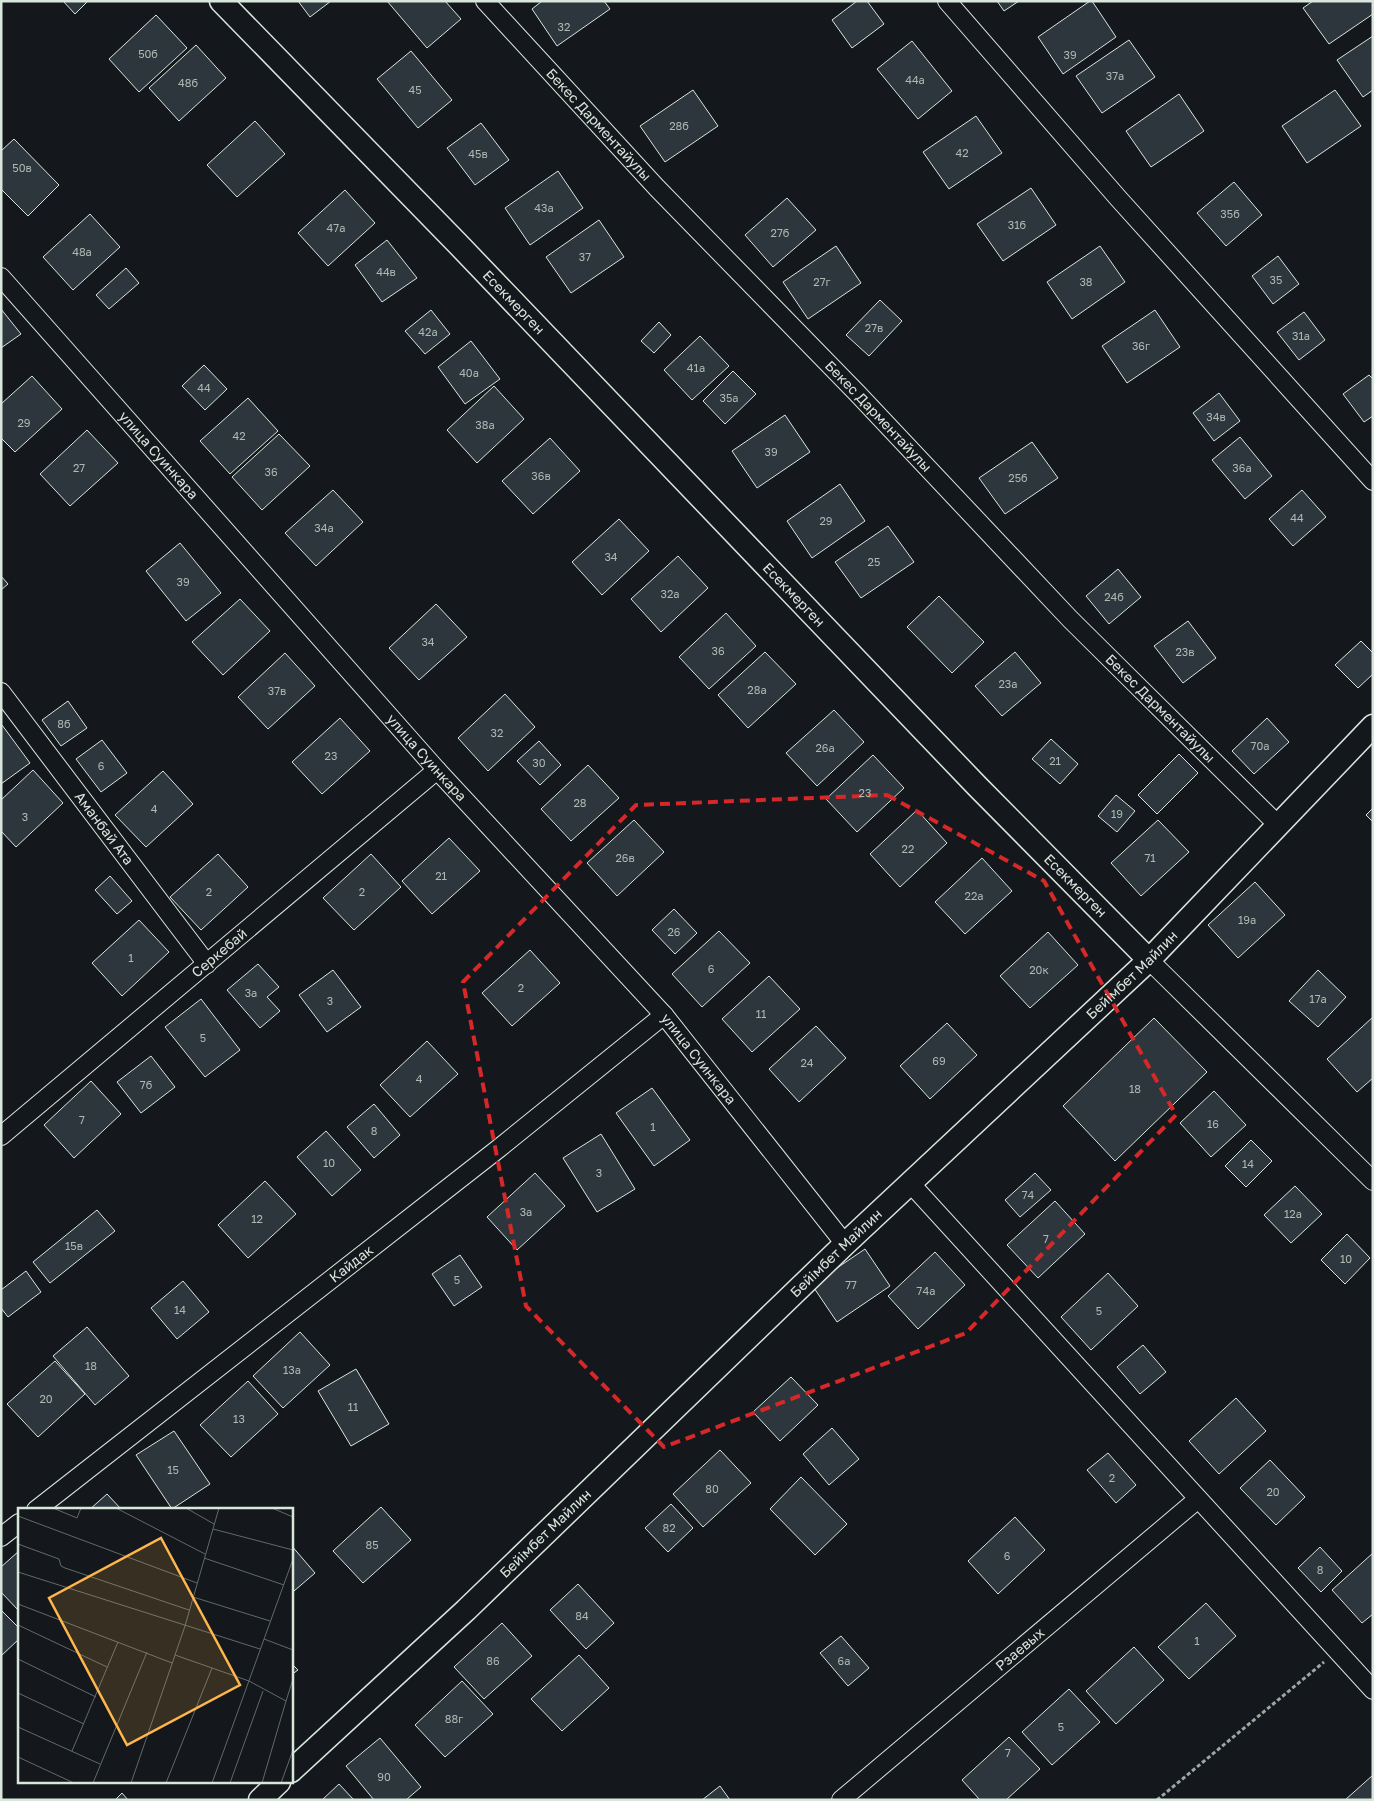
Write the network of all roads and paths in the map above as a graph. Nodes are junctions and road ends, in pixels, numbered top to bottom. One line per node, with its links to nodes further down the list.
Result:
1 (221, 1): 10 (street, Eсекмерген)
2 (484, 1): 9 (street, Бекес Дарментайулы)
3 (947, 1): 5 (street)
4 (1, 276): 8 (street, улица Суинкара)
5 (1373, 481)
6 (1, 692): 11 (street, Аманбай Ата)
7 (1373, 726): 9 (street, Бейімбет Майлин)
8 (438, 770): 11 (street, Серкебай); 12 (street, улица Суинкара)
9 (1279, 826): 10 (street, Бейімбет Майлин)
10 (1150, 960): 14 (street, Eсекмерген); 15 (street, Бейімбет Майлин)
11 (207, 964): 13 (street, Серкебай)
12 (664, 1015): 16 (street, улица Суинкара); 18 (street, Кайдак)
13 (1, 1136)
14 (1373, 1182)
15 (910, 1184): 16 (street, Бейімбет Майлин); 17 (street)
16 (845, 1244): 23 (street, Бейімбет Майлин)
17 (1198, 1499): 21 (street); 26 (street, Рзаевых)
18 (39, 1508)
19 (18, 1524): 20 (street)
20 (1, 1537)
21 (1337, 1651): 22 (street); 27 (path)
22 (1373, 1690)
23 (292, 1770)
24 (277, 1784): 25 (street)
25 (260, 1800)
26 (841, 1800)
27 (1157, 1800)

